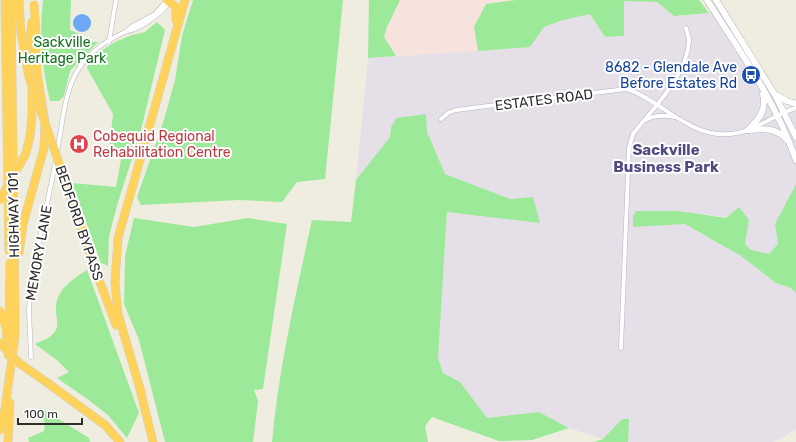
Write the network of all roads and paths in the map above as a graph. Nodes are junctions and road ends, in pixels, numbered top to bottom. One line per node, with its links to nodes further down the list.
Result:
1 (5, 0): 33 (highway, HIGHWAY 101)
2 (11, 0): 27 (highway, HIGHWAY 101)
3 (19, 0): 34 (highway, BEDFORD BYPASS, bridge)
4 (116, 0): 11 (street)
5 (185, 0): 10 (highway)
6 (707, 0): 12 (main road)
7 (716, 0): 13 (main road)
8 (169, 1): 10 (highway); 11 (street, MEMORY LANE)
9 (686, 28): 14 (street)
10 (174, 37): 34 (highway)
11 (109, 42): 32 (street, MEMORY LANE)
12 (760, 84): 18 (main road); 22 (main road)
13 (776, 95): 15 (main road); 17 (main road)
14 (657, 104): 19 (street, ESTATES ROAD); 20 (street, ESTATES ROAD); 21 (street)
15 (796, 104)
16 (796, 108): 17 (street, ESTATES ROAD)
17 (785, 112): 18 (street, ESTATES ROAD); 23 (main road)
18 (777, 116): 22 (street, ESTATES ROAD); 24 (main road)
19 (441, 119)
20 (679, 119): 21 (street); 22 (street, ESTATES ROAD)
21 (643, 122): 31 (street)
22 (748, 130): 24 (main road)
23 (796, 137)
24 (791, 145): 25 (main road)
25 (796, 160)
26 (0, 200): 27 (highway, bridge)
27 (15, 278): 29 (highway, HIGHWAY 101)
28 (0, 311): 33 (highway)
29 (15, 336): 36 (highway, HIGHWAY 101); 37 (highway)
30 (0, 343): 38 (highway, bridge)
31 (621, 348)
32 (31, 357)
33 (8, 364): 35 (highway, HIGHWAY 101)
34 (141, 392): 39 (highway, BEDFORD BYPASS)
35 (0, 413)
36 (0, 430)
37 (8, 442)
38 (120, 442)
39 (153, 442)

